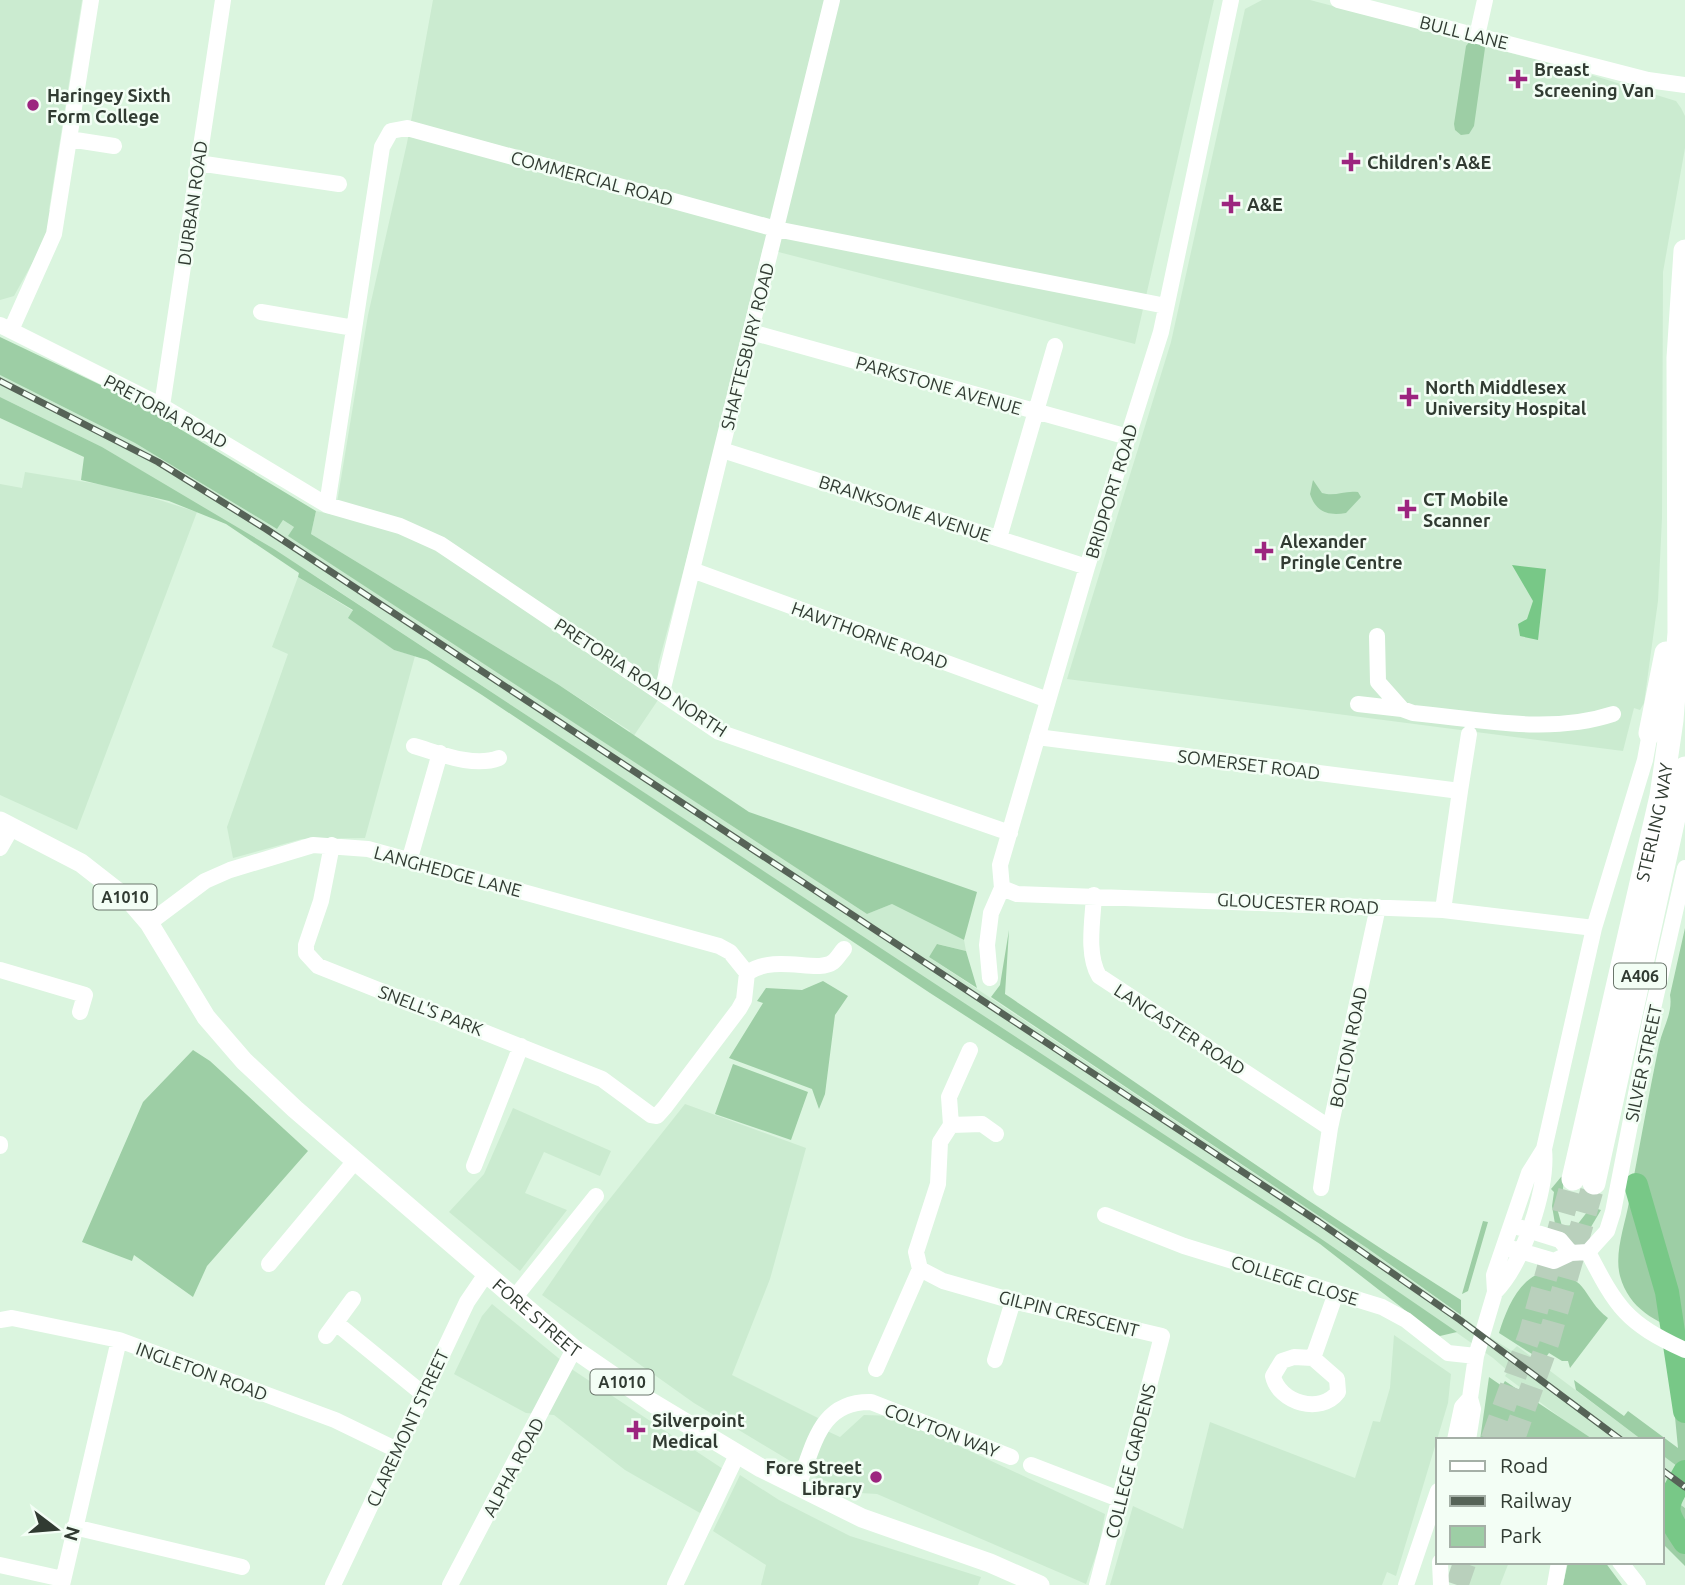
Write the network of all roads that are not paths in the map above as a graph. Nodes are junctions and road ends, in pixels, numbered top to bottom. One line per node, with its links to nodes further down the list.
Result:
1 (91, 0): 10 (street)
2 (223, 0): 12 (street, DURBAN ROAD)
3 (832, 0): 14 (street, SHAFTESBURY ROAD)
4 (1231, 0): 16 (street, BRIDPORT ROAD)
5 (1338, 0): 7 (street, BULL LANE)
6 (1485, 0): 7 (street)
7 (1478, 36): 8 (street, BULL LANE)
8 (1678, 85): 9 (street)
9 (1685, 97)
10 (69, 139): 11 (street); 18 (street)
11 (114, 146)
12 (198, 163): 13 (street); 22 (street, DURBAN ROAD)
13 (339, 184)
14 (776, 229): 16 (street, COMMERCIAL ROAD); 19 (street, COMMERCIAL ROAD); 20 (street, SHAFTESBURY ROAD)
15 (1685, 251): 30 (highway, STERLING WAY / A406)
16 (1166, 306): 24 (street, BRIDPORT ROAD)
17 (261, 312): 19 (street)
18 (5, 327): 22 (street, PRETORIA ROAD)
19 (354, 328): 26 (street, COMMERCIAL ROAD)
20 (751, 332): 23 (street, PARKSTONE AVENUE); 25 (street, SHAFTESBURY ROAD)
21 (1055, 346): 23 (street)
22 (162, 406): 26 (street, PRETORIA ROAD)
23 (1036, 412): 24 (street, PARKSTONE AVENUE); 27 (street)
24 (1128, 437): 28 (street, BRIDPORT ROAD)
25 (722, 450): 27 (street, BRANKSOME AVENUE); 29 (street, SHAFTESBURY ROAD)
26 (327, 505): 32 (street, PRETORIA ROAD NORTH)
27 (999, 538): 28 (street, BRANKSOME AVENUE)
28 (1087, 567): 33 (street, BRIDPORT ROAD)
29 (692, 570): 32 (street, SHAFTESBURY ROAD); 33 (street, HAWTHORNE ROAD)
30 (1677, 579): 37 (highway, A406); 43 (highway, STERLING WAY / A406)
31 (1377, 636): 35 (street)
32 (662, 692): 46 (street, PRETORIA ROAD NORTH)
33 (1048, 700): 39 (street, BRIDPORT ROAD)
34 (1358, 704): 35 (street)
35 (1402, 709): 36 (street)
36 (1613, 714)
37 (1650, 733): 56 (street, STERLING WAY)
38 (1469, 734): 44 (street)
39 (1037, 737): 44 (street, SOMERSET ROAD); 46 (street, BRIDPORT ROAD)
40 (414, 746): 41 (street)
41 (440, 753): 42 (street); 49 (street)
42 (499, 758)
43 (1685, 768)
44 (1460, 791): 54 (street)
45 (6, 824): 48 (street); 55 (main road, A1010)
46 (1010, 833): 51 (street, BRIDPORT ROAD)
47 (332, 845): 49 (street, LANGHEDGE LANE); 55 (street, LANGHEDGE LANE); 62 (street, SNELL'S PARK)
48 (0, 848)
49 (410, 859): 59 (street, LANGHEDGE LANE)
50 (1685, 868): 74 (street, SILVER STREET)
51 (1002, 888): 52 (street, GLOUCESTER ROAD); 60 (street, BRIDPORT ROAD)
52 (1094, 895): 53 (street, GLOUCESTER ROAD); 65 (street, LANCASTER ROAD)
53 (1378, 906): 54 (street, GLOUCESTER ROAD); 65 (street, BOLTON ROAD)
54 (1443, 910): 56 (street, GLOUCESTER ROAD)
55 (149, 923): 67 (main road, FORE STREET / A1010)
56 (1594, 928): 72 (street, STERLING WAY)
57 (844, 948): 59 (street)
58 (0, 970): 61 (street)
59 (747, 973): 62 (street, SNELL'S PARK)
60 (990, 978)
61 (80, 1012)
62 (522, 1046): 68 (street)
63 (970, 1050): 64 (street)
64 (951, 1125): 66 (street); 77 (street)
65 (1330, 1128): 69 (street, BOLTON ROAD)
66 (996, 1134)
67 (355, 1161): 76 (street); 78 (main road, FORE STREET / A1010)
68 (474, 1166)
69 (1321, 1188)
70 (596, 1196): 80 (street)
71 (1105, 1215): 79 (street, COLLEGE CLOSE)
72 (1520, 1227): 73 (street, STERLING WAY); 75 (street)
73 (1512, 1248): 75 (street); 88 (street, STERLING WAY)
74 (1588, 1252): 75 (street); 87 (street)
75 (1571, 1253)
76 (270, 1264)
77 (920, 1269): 82 (street, GILPIN CRESCENT); 91 (street)
78 (486, 1274): 80 (main road, FORE STREET / A1010); 92 (street, CLAREMONT STREET)
79 (1336, 1293): 88 (street, COLLEGE CLOSE); 89 (street)
80 (514, 1297): 86 (main road, FORE STREET / A1010)
81 (353, 1299): 92 (street)
82 (1013, 1301): 84 (street, GILPIN CRESCENT); 90 (street)
83 (0, 1320): 85 (street, INGLETON ROAD)
84 (1162, 1336): 102 (street, COLLEGE GARDENS)
85 (119, 1340): 96 (street, INGLETON ROAD); 103 (street)
86 (575, 1349): 97 (main road, FORE STREET / A1010); 110 (street, ALPHA ROAD)
87 (1685, 1350)
88 (1476, 1356): 93 (street, STERLING WAY)
89 (1313, 1358)
90 (995, 1360)
91 (876, 1369)
92 (423, 1394): 96 (street, CLAREMONT STREET)
93 (1469, 1398): 94 (street, STERLING WAY); 95 (street, STERLING WAY)
94 (1455, 1438)
95 (1468, 1438)
96 (397, 1450): 111 (street, CLAREMONT STREET)
97 (737, 1455): 100 (main road, FORE STREET / A1010); 112 (street)
98 (1011, 1457): 100 (street, COLYTON WAY)
99 (1031, 1465): 102 (street)
100 (798, 1486): 113 (main road, FORE STREET / A1010)
101 (1436, 1497): 115 (street)
102 (1119, 1499): 114 (street, COLLEGE GARDENS)
103 (74, 1527): 108 (street); 109 (street)
104 (0, 1564): 109 (street)
105 (1440, 1564): 116 (street)
106 (1559, 1564): 117 (street)
107 (1622, 1564): 118 (street)
108 (242, 1567)
109 (62, 1582)
110 (452, 1584)
111 (333, 1585)
112 (675, 1585)
113 (1040, 1585)
114 (1097, 1585)
115 (1406, 1585)
116 (1441, 1585)
117 (1555, 1585)
118 (1638, 1585)

